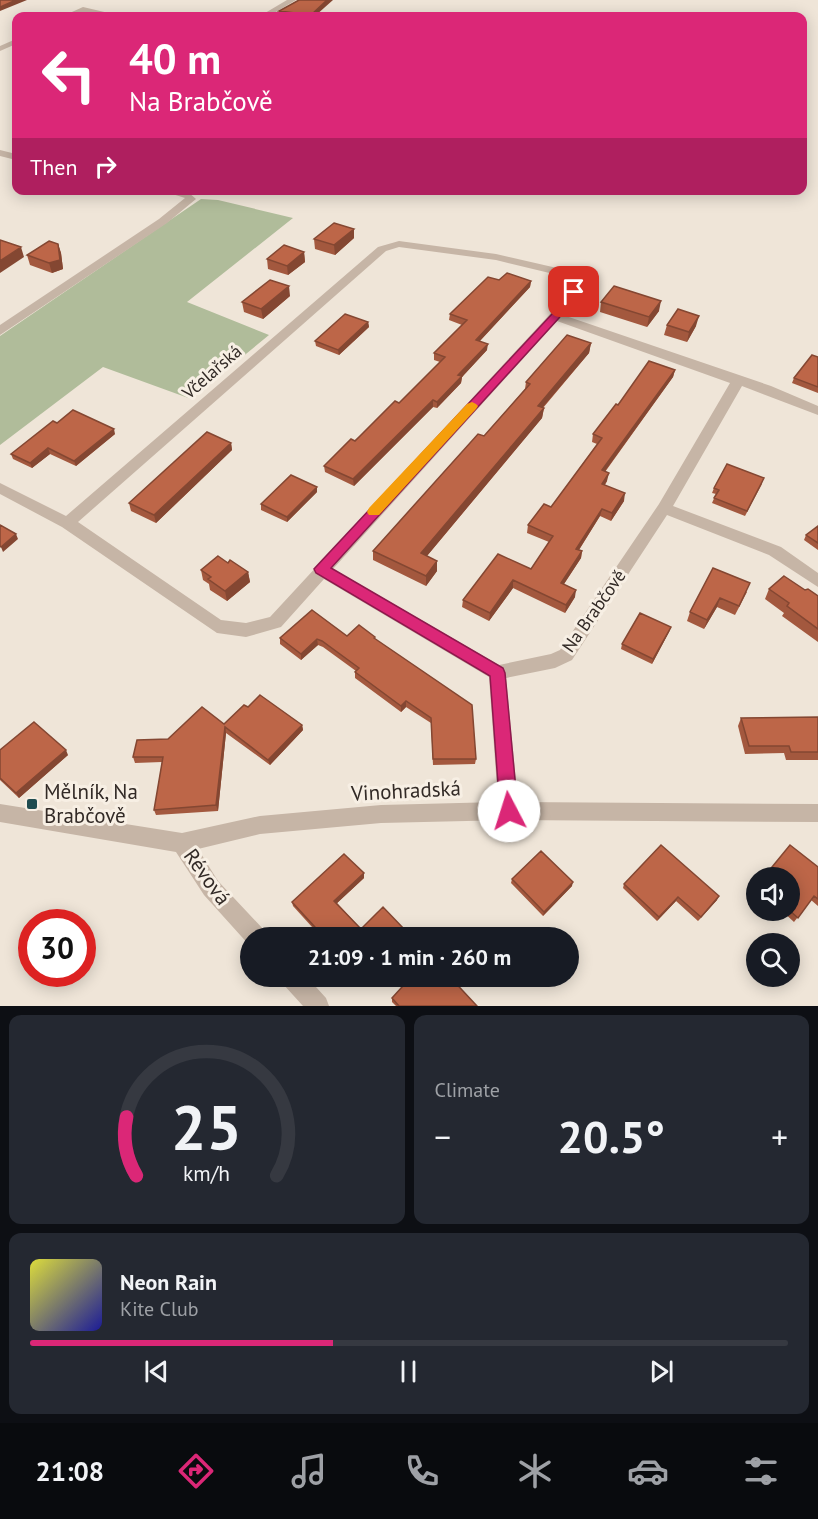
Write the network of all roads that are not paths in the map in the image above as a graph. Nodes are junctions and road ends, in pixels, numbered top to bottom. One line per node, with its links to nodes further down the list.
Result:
1 (292, 0): 4 (street)
2 (77, 12): 3 (street)
3 (95, 12)
4 (271, 12)
5 (188, 195): 7 (street)
6 (555, 316): 8 (street); 12 (street, Včelařská); 13 (street)
7 (0, 331)
8 (738, 381): 9 (street); 11 (street, Na Brabčově)
9 (818, 411)
10 (0, 488): 12 (street)
11 (664, 508): 14 (street); 15 (street, Na Brabčově)
12 (66, 523): 13 (street)
13 (321, 569): 15 (street)
14 (818, 581)
15 (497, 673): 16 (street)
16 (509, 811): 18 (street, Vinohradská); 19 (street, Vinohradská)
17 (0, 813): 19 (street, Vinohradská)
18 (818, 813)
19 (182, 843): 20 (street, Révová)
20 (246, 927)
21 (301, 987): 22 (street)
22 (318, 1006)

